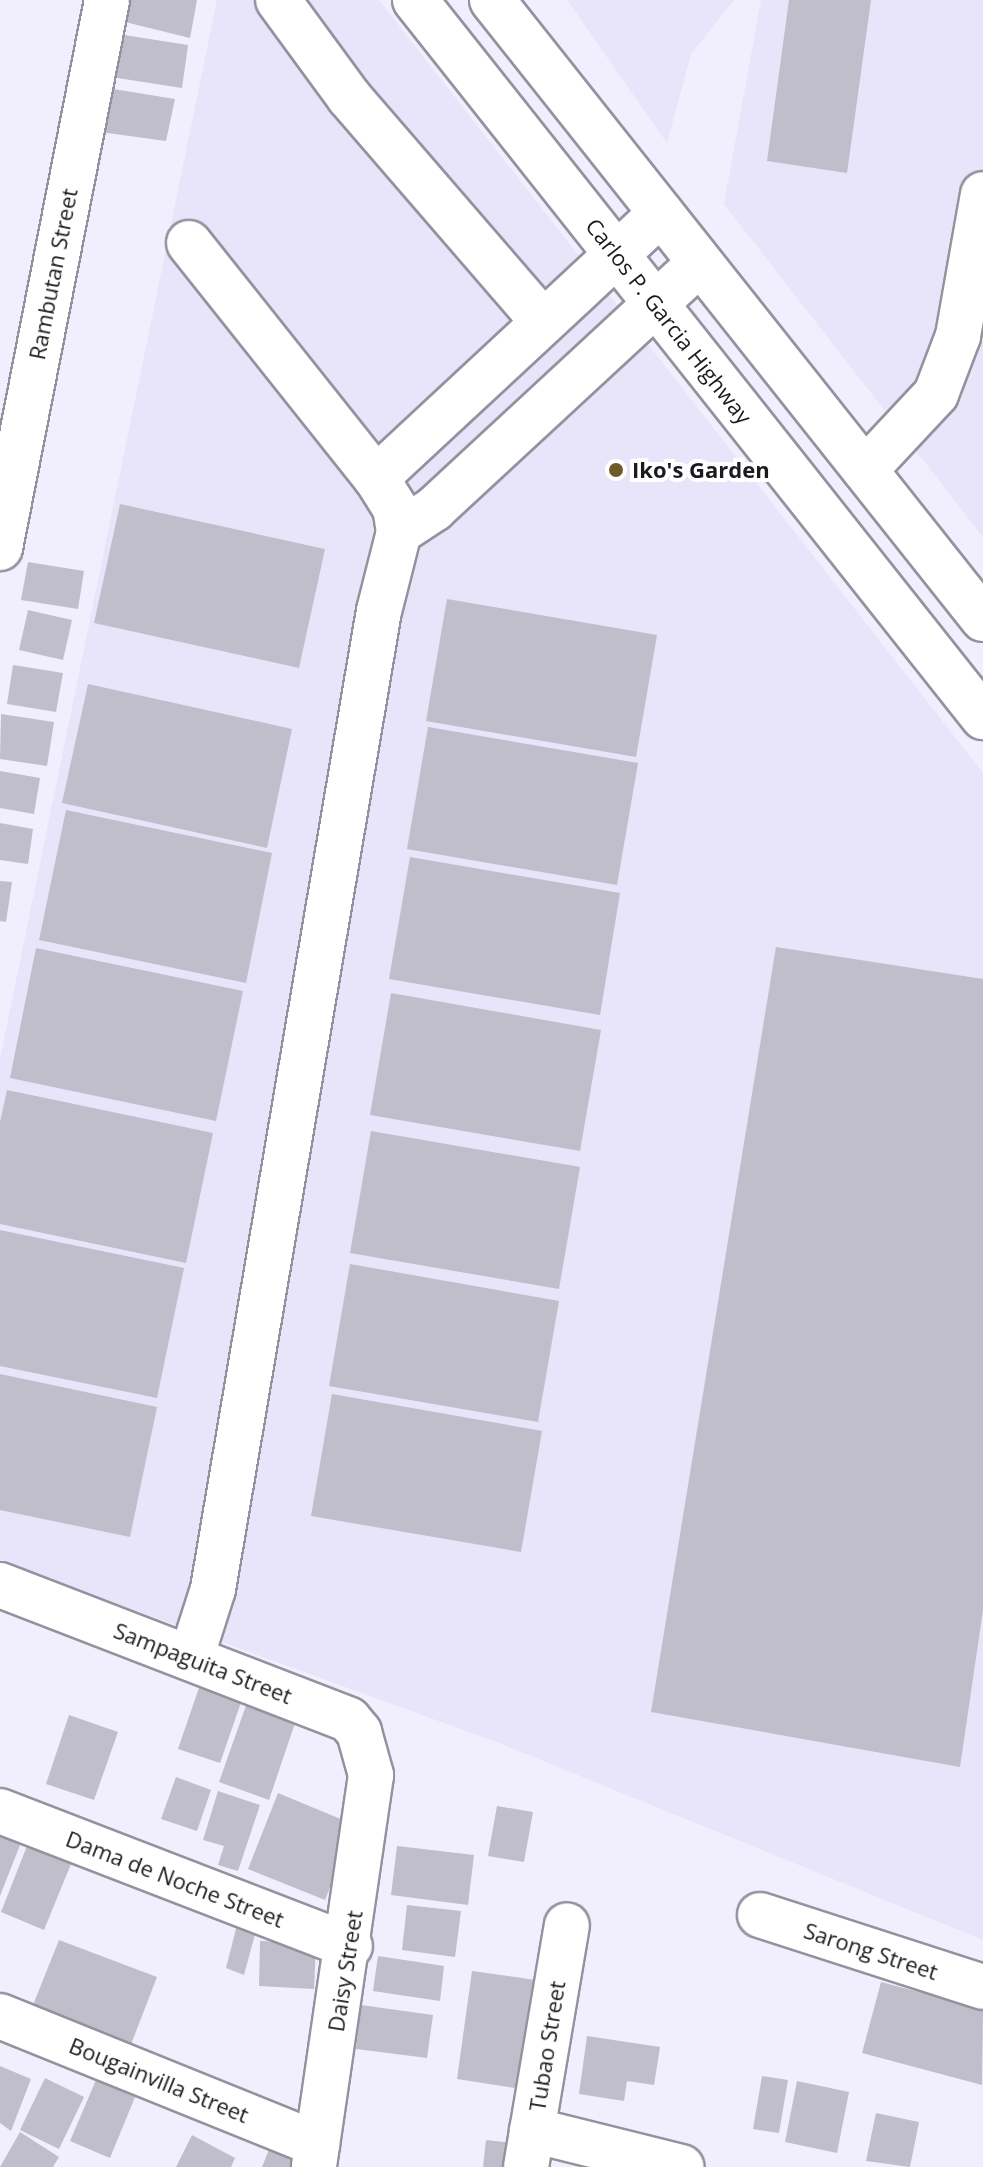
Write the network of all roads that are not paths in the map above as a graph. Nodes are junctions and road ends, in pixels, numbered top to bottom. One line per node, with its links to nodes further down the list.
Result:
1 (107, 0): 15 (main road, Rambutan Street)
2 (278, 0): 11 (main road)
3 (415, 0): 8 (main road, Carlos P. Garcia Highway)
4 (492, 0): 6 (main road)
5 (983, 194): 12 (main road)
6 (661, 213): 8 (main road); 9 (main road)
7 (189, 243): 13 (main road)
8 (616, 254): 10 (main road, Carlos P. Garcia Highway); 11 (main road)
9 (700, 263): 10 (main road); 12 (main road)
10 (656, 304): 14 (main road); 17 (main road, Carlos P. Garcia Highway)
11 (543, 322): 13 (main road)
12 (865, 470): 16 (main road)
13 (376, 478): 14 (main road)
14 (399, 532): 19 (main road)
15 (0, 548)
16 (983, 619)
17 (983, 717)
18 (0, 1585): 19 (main road, Sampaguita Street)
19 (191, 1658): 20 (main road, Sampaguita Street)
20 (371, 1775): 24 (main road, Daisy Street)
21 (0, 1811): 24 (main road, Dama de Noche Street)
22 (760, 1915): 25 (main road, Sarong Street)
23 (567, 1925): 27 (main road, Tubao Street)
24 (350, 1946): 28 (main road, Daisy Street)
25 (983, 1987)
26 (0, 2016): 28 (main road, Bougainvilla Street)
27 (529, 2149): 29 (main road)
28 (316, 2155)
29 (681, 2167)

